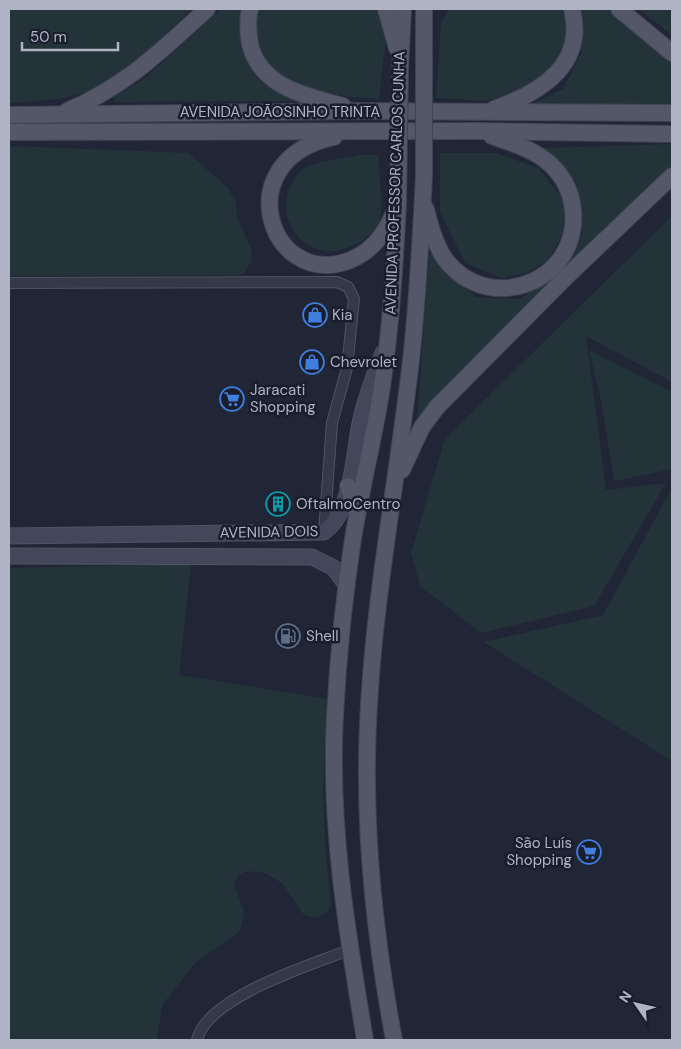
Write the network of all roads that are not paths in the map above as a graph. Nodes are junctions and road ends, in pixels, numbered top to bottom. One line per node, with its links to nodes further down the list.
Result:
1 (207, 9): 15 (main road)
2 (250, 9): 12 (main road)
3 (386, 9): 10 (main road)
4 (403, 9): 10 (main road, AVENIDA PROFESSOR CARLOS CUNHA)
5 (424, 9): 11 (main road, AVENIDA PROFESSOR CARLOS CUNHA)
6 (434, 9): 11 (main road)
7 (572, 9): 13 (main road)
8 (619, 9): 9 (main road)
9 (672, 53)
10 (400, 65): 23 (main road, AVENIDA PROFESSOR CARLOS CUNHA, bridge)
11 (424, 72): 22 (main road, AVENIDA PROFESSOR CARLOS CUNHA, bridge)
12 (362, 111): 13 (main road, AVENIDA JOÃOSINHO TRINTA); 15 (main road, AVENIDA JOÃOSINHO TRINTA)
13 (481, 112): 14 (main road, AVENIDA JOÃOSINHO TRINTA)
14 (672, 113)
15 (59, 114): 16 (main road, AVENIDA JOÃOSINHO TRINTA)
16 (9, 115)
17 (374, 131): 18 (main road, AVENIDA JOÃOSINHO TRINTA); 19 (main road, AVENIDA JOÃOSINHO TRINTA); 23 (main road)
18 (480, 131): 20 (main road, AVENIDA JOÃOSINHO TRINTA); 22 (main road)
19 (9, 132)
20 (672, 134)
21 (672, 176): 27 (main road)
22 (423, 183): 27 (main road, AVENIDA PROFESSOR CARLOS CUNHA)
23 (398, 203): 25 (main road, AVENIDA PROFESSOR CARLOS CUNHA)
24 (9, 283): 29 (street)
25 (388, 340): 26 (main road, AVENIDA DOIS); 28 (main road, AVENIDA PROFESSOR CARLOS CUNHA)
26 (348, 486): 28 (main road); 29 (main road, AVENIDA DOIS)
27 (392, 498): 38 (main road, AVENIDA PROFESSOR CARLOS CUNHA)
28 (358, 515): 34 (main road, AVENIDA PROFESSOR CARLOS CUNHA)
29 (324, 532): 30 (main road, AVENIDA DOIS)
30 (98, 535): 31 (main road, AVENIDA DOIS); 33 (main road)
31 (9, 536)
32 (9, 556): 33 (main road, AVENIDA DOIS)
33 (98, 557): 34 (main road, AVENIDA DOIS)
34 (347, 586): 35 (main road, AVENIDA PROFESSOR CARLOS CUNHA)
35 (349, 950): 36 (street); 37 (main road, AVENIDA PROFESSOR CARLOS CUNHA)
36 (198, 1040)
37 (365, 1040)
38 (394, 1040)

